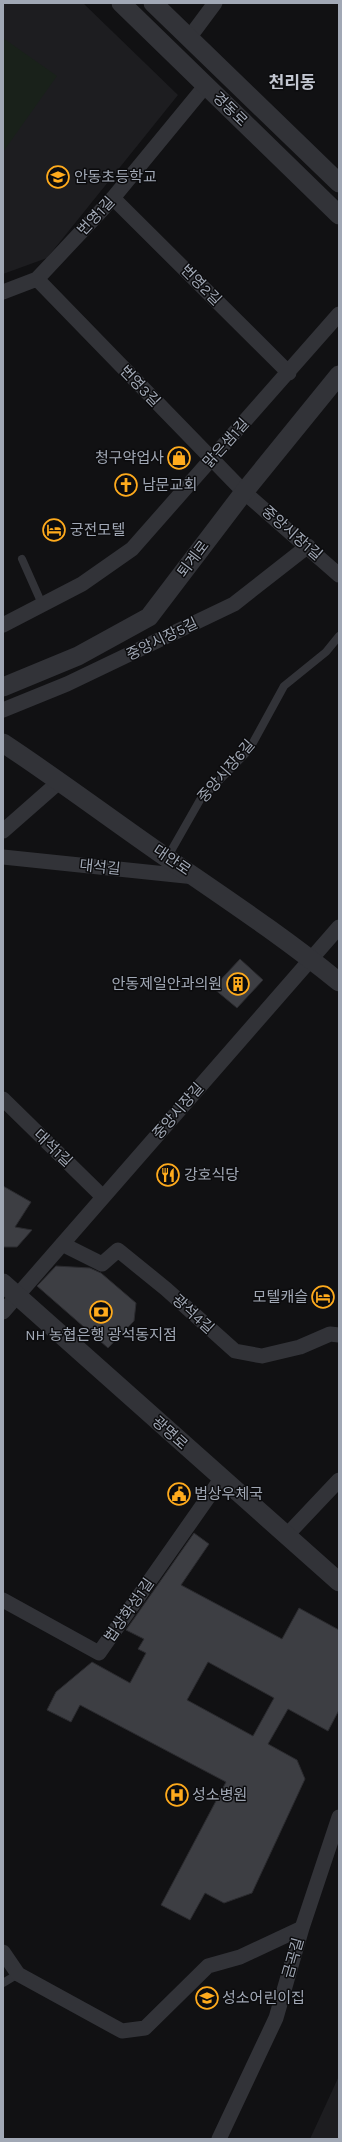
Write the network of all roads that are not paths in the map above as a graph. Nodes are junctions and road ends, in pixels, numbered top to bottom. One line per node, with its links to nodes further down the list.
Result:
1 (122, 3): 5 (street, 경동로)
2 (153, 3): 4 (street, 경동로)
3 (215, 3): 4 (street)
4 (189, 38): 6 (street, 경동로)
5 (206, 85): 7 (street, 번영1길); 8 (street, 경동로)
6 (339, 183)
7 (113, 198): 9 (street, 번영1길); 12 (street, 번영2길)
8 (339, 215)
9 (37, 279): 10 (street, 번영1길); 14 (street, 번영3길)
10 (3, 292)
11 (339, 314): 12 (street, 맑은샘1길)
12 (289, 373): 14 (street, 맑은샘1길)
13 (339, 375): 15 (street, 퇴계로)
14 (211, 460): 15 (street, 번영3길); 19 (street, 맑은샘1길)
15 (244, 492): 16 (street, 중앙시장1길); 22 (street, 퇴계로)
16 (308, 546): 18 (street, 중앙시장1길); 23 (street, 중앙시장5길)
17 (22, 559): 19 (lane)
18 (339, 575)
19 (42, 604): 20 (street, 맑은샘1길)
20 (3, 624)
21 (339, 636): 28 (lane, 중앙시장6길)
22 (3, 687)
23 (3, 710)
24 (3, 743): 25 (street, 대안로)
25 (60, 781): 26 (street); 28 (street, 대안로)
26 (3, 831)
27 (3, 857): 29 (street, 대석길)
28 (167, 858): 29 (street, 대안로)
29 (198, 877): 31 (street, 대안로)
30 (339, 927): 31 (street, 중앙시장길)
31 (310, 958): 32 (street, 대안로); 34 (street, 중앙시장길)
32 (339, 982)
33 (3, 1099): 34 (street, 대석1길)
34 (103, 1197): 35 (street, 중앙시장길)
35 (62, 1244): 37 (street, 중앙시장길); 39 (street, 광석4길)
36 (3, 1283): 37 (street, 광명로)
37 (17, 1296): 38 (street, 중앙시장길); 40 (street, 광명로)
38 (3, 1312)
39 (339, 1335)
40 (222, 1479): 42 (street, 광명로); 44 (street, 법상화성1길)
41 (339, 1480): 42 (street)
42 (286, 1536): 43 (street, 광명로)
43 (339, 1582)
44 (3, 1600)
45 (339, 1817): 46 (street, 금곡길)
46 (302, 1928): 48 (street); 50 (street, 금곡길)
47 (3, 1952): 48 (street)
48 (18, 1974): 49 (lane)
49 (3, 1983)
50 (220, 2135): 51 (street)
51 (206, 2139)

